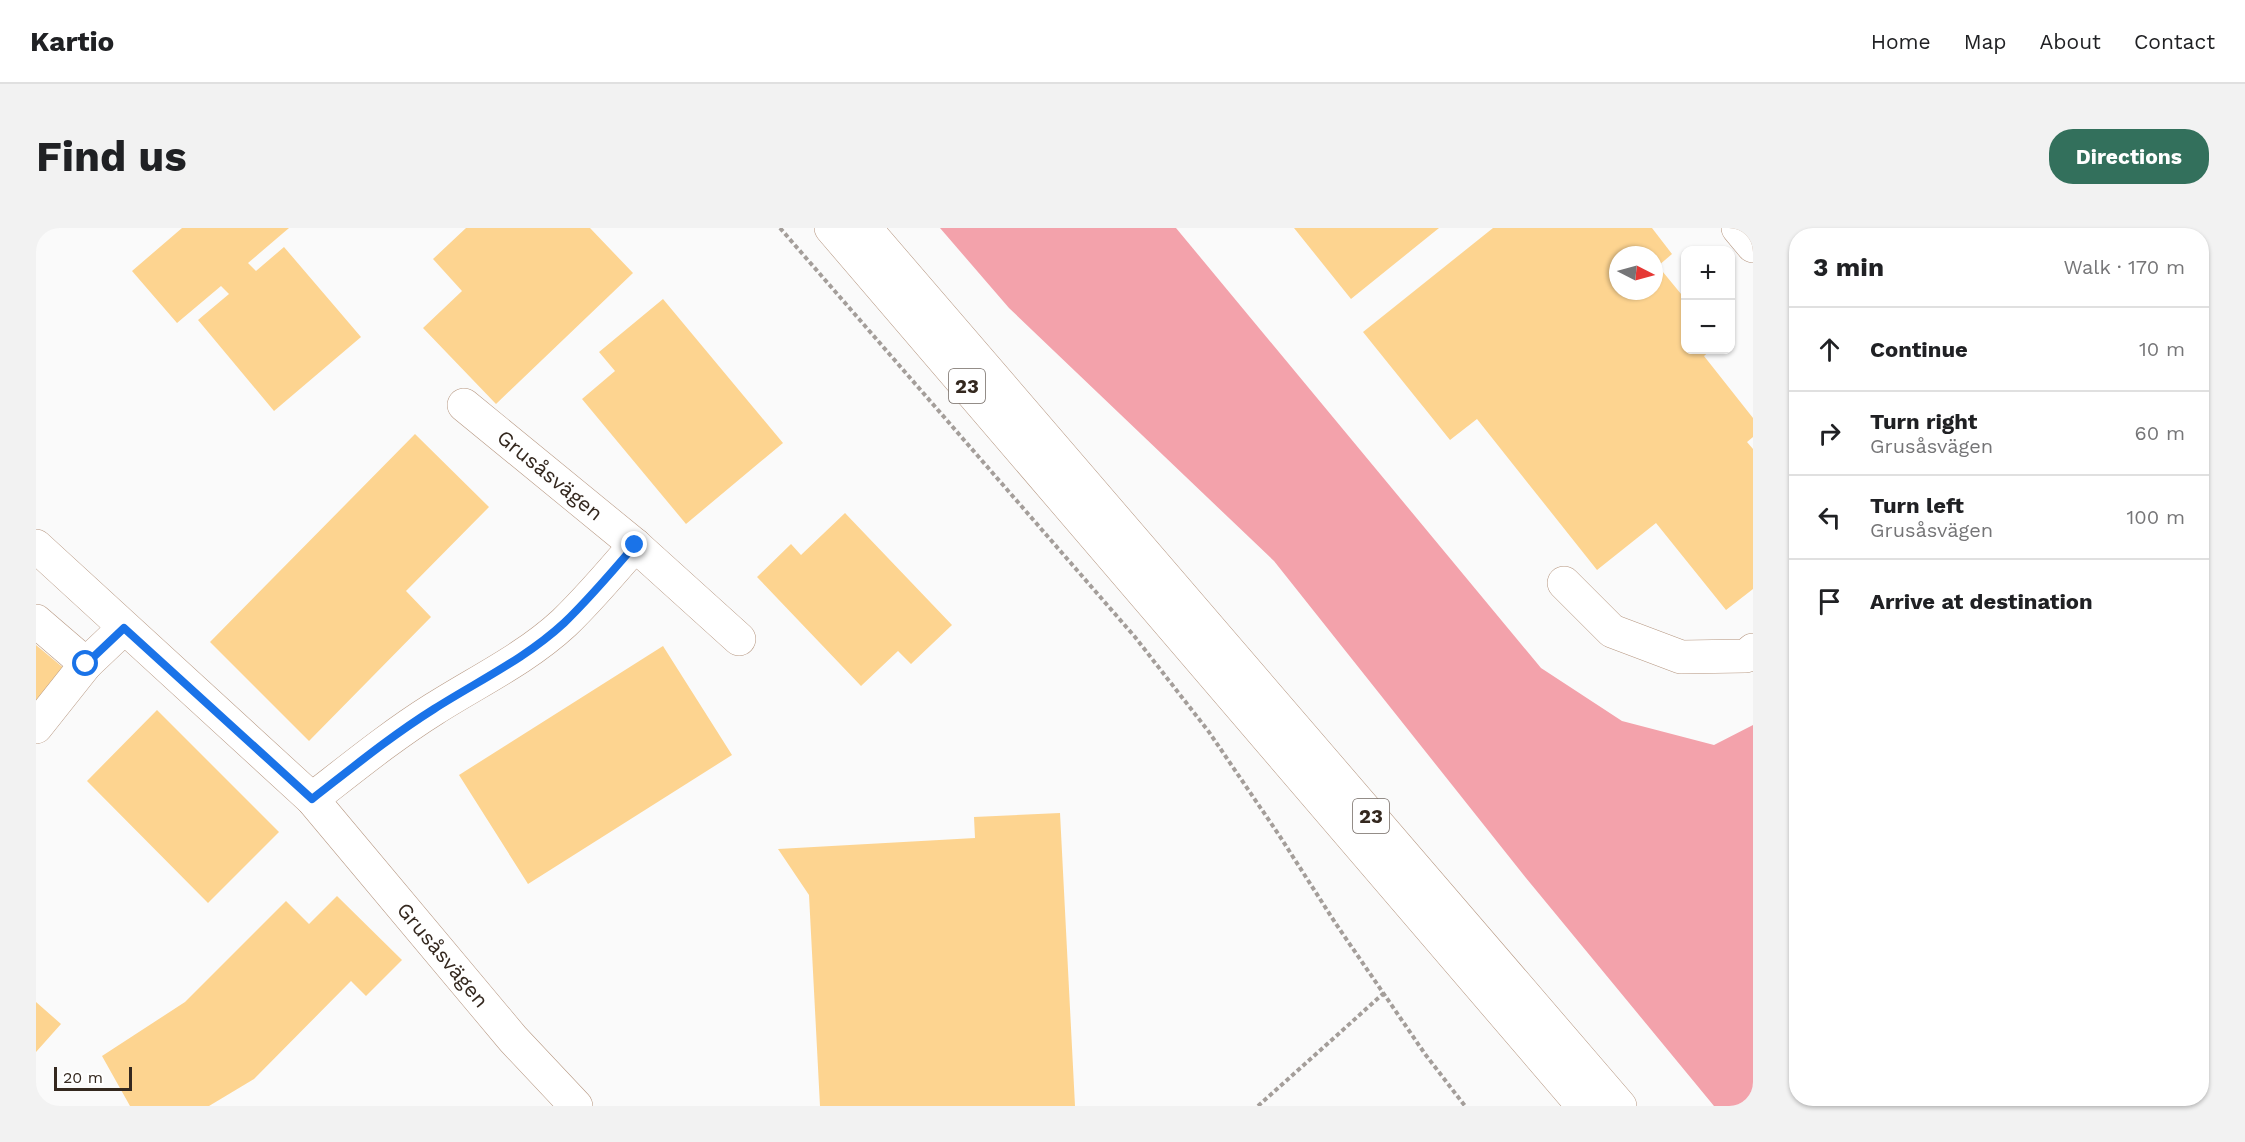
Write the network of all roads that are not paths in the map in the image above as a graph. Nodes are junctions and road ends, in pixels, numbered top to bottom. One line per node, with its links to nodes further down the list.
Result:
1 (831, 228): 15 (main road, 23)
2 (865, 228): 16 (main road, 23)
3 (464, 405): 4 (main road, Grusåsvägen)
4 (635, 545): 9 (main road, Grusåsvägen); 13 (main road)
5 (36, 546): 8 (main road, Grusåsvägen)
6 (1564, 583): 10 (main road)
7 (36, 621): 11 (main road)
8 (124, 628): 11 (main road); 13 (main road, Grusåsvägen)
9 (739, 639)
10 (1753, 650)
11 (86, 664): 12 (main road)
12 (36, 727)
13 (312, 799): 14 (main road, Grusåsvägen)
14 (576, 1106)
15 (1583, 1106)
16 (1620, 1106)

